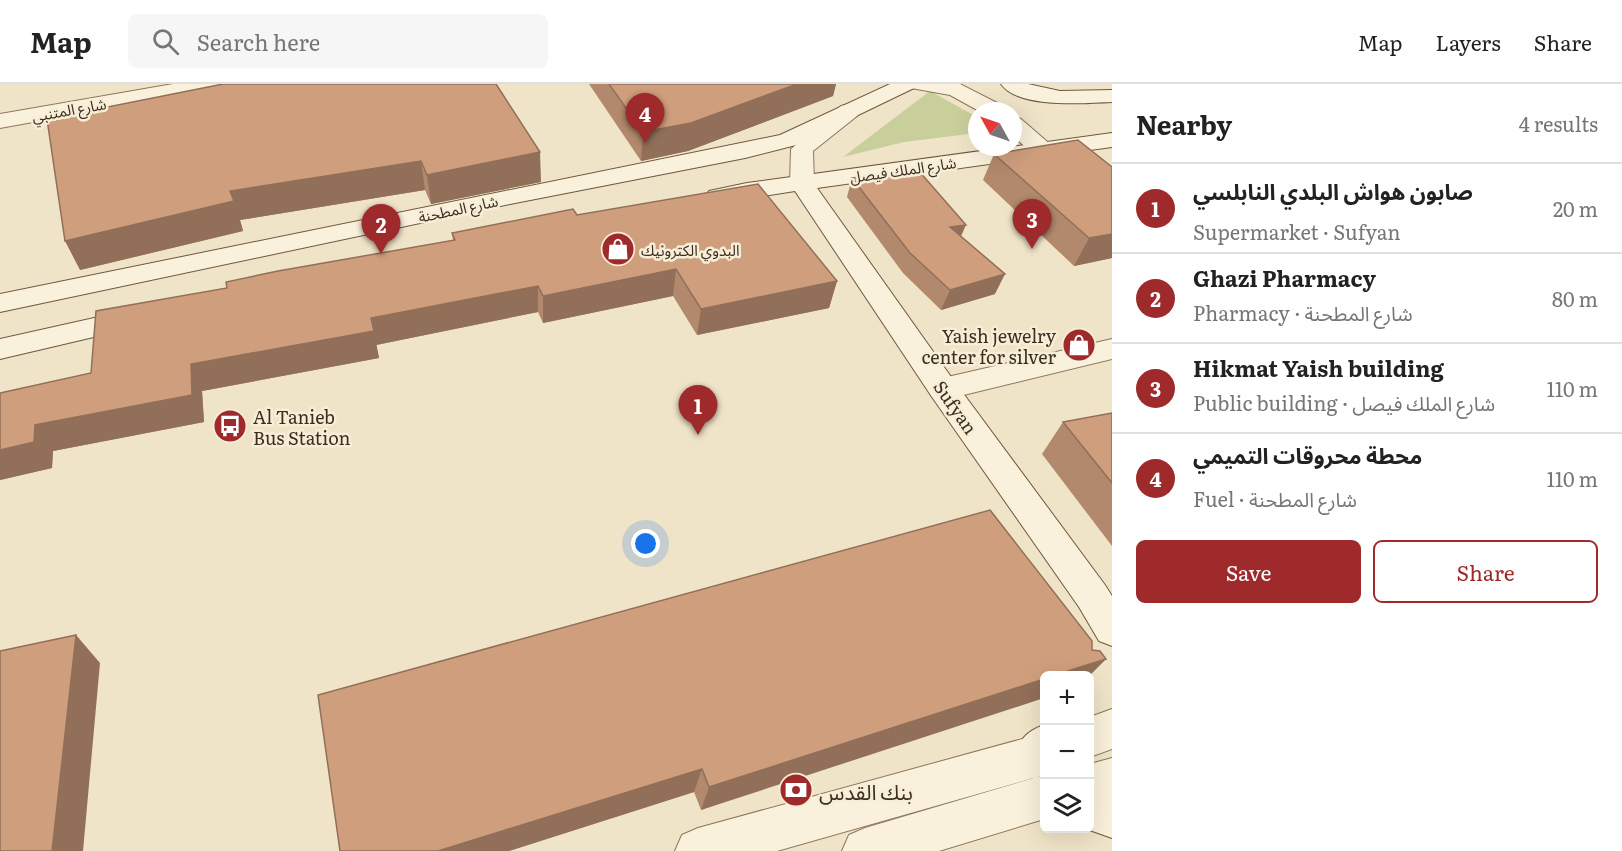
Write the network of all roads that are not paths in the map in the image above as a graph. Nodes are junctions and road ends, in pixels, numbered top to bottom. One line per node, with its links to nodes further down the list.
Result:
1 (209, 84): 8 (street, شارع المتنبي)
2 (907, 84): 7 (street, شارع المطحنة)
3 (918, 84): 6 (street)
4 (1011, 84): 5 (street)
5 (1112, 96)
6 (979, 102)
7 (849, 111): 12 (street); 14 (street, شارع المطحنة)
8 (0, 121)
9 (1022, 132): 11 (street)
10 (1112, 141): 11 (street, شارع الملك فيصل)
11 (1043, 150): 12 (street, شارع الملك فيصل)
12 (802, 183): 13 (street); 18 (street, Sufyan)
13 (691, 201)
14 (0, 303)
15 (165, 311): 16 (street)
16 (0, 349)
17 (1112, 349): 18 (street)
18 (943, 389): 19 (street, Sufyan)
19 (1101, 643)
20 (1112, 729): 21 (street)
21 (1094, 735)
22 (1040, 764): 28 (street)
23 (1040, 764): 29 (street)
24 (1112, 779): 25 (street)
25 (1094, 784)
26 (1094, 810): 27 (street)
27 (1112, 816)
28 (698, 851)
29 (865, 851)

